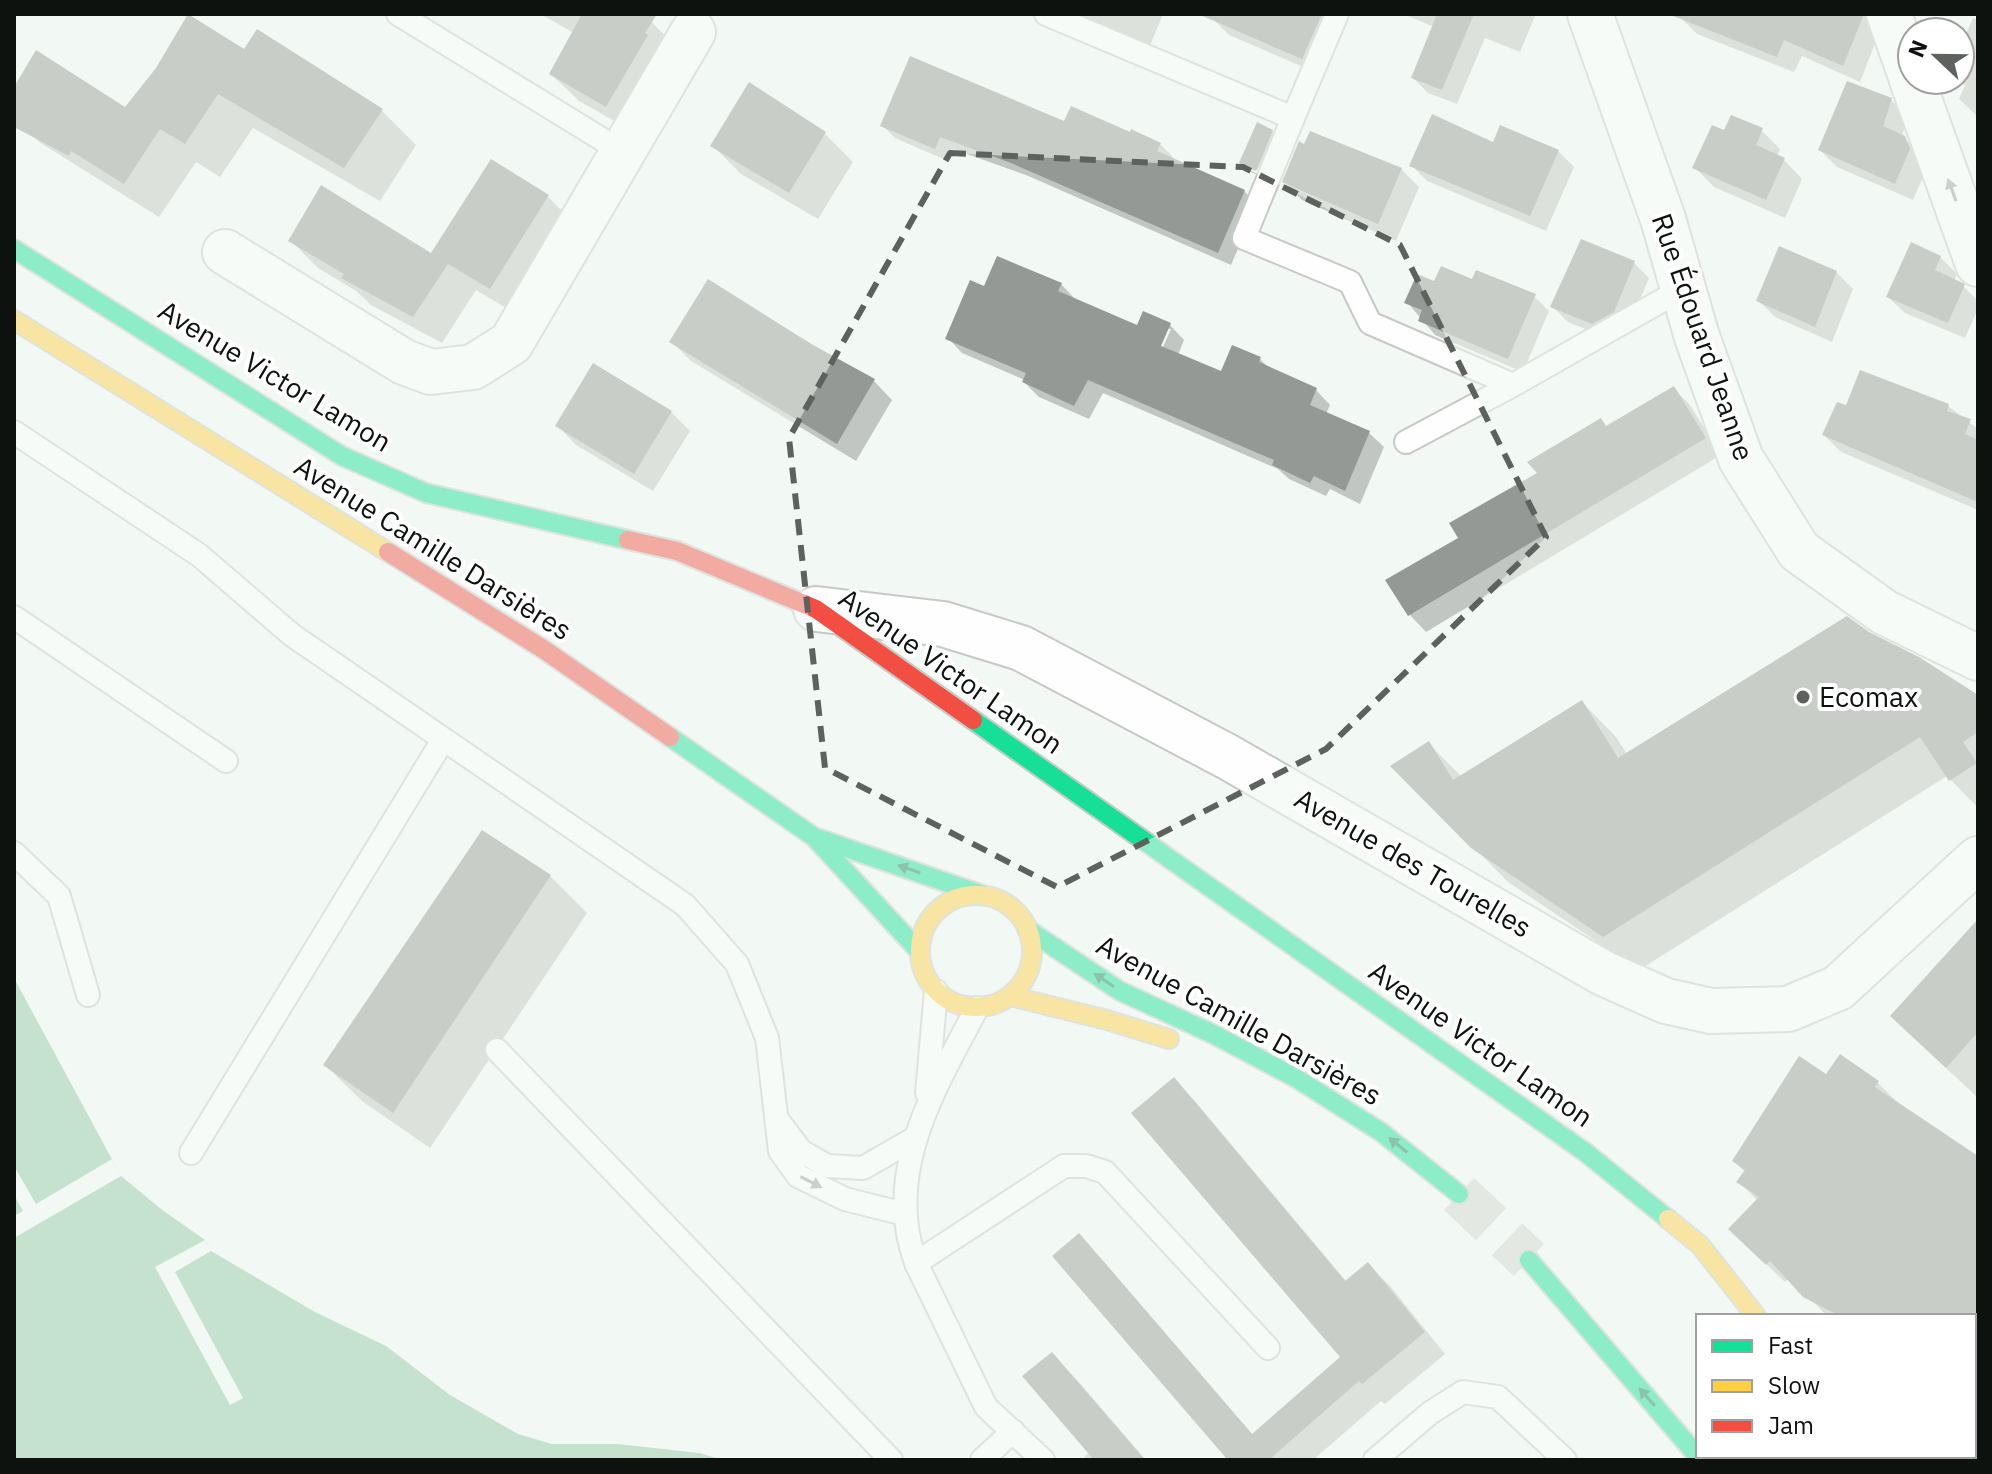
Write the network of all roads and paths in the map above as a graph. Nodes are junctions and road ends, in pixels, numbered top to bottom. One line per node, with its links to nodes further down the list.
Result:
1 (398, 14): 10 (lane)
2 (1046, 14): 9 (lane)
3 (1337, 14): 9 (lane)
4 (1590, 14): 14 (street, Rue Édouard Jeanne)
5 (1889, 14): 7 (street)
6 (693, 32): 10 (street)
7 (1896, 34)
8 (1918, 96): 13 (street, one-way to 8)
9 (1293, 118): 16 (lane)
10 (621, 151): 12 (street)
11 (14, 249): 19 (main road, Avenue Victor Lamon)
12 (225, 252)
13 (1978, 264)
14 (1684, 288): 16 (lane); 21 (street, Rue Édouard Jeanne)
15 (14, 320): 24 (main road, Avenue Camille Darsières)
16 (1513, 385): 18 (lane)
17 (14, 432): 22 (lane)
18 (1406, 442)
19 (816, 609): 26 (street, Avenue des Tourelles); 46 (main road, Avenue Victor Lamon)
20 (14, 617): 23 (lane)
21 (1976, 659)
22 (443, 740): 39 (lane); 41 (lane)
23 (226, 761)
24 (814, 837): 27 (main road, Avenue Camille Darsières, one-way to 24); 29 (main road, Avenue Camille Darsières)
25 (14, 853): 31 (lane)
26 (1978, 859)
27 (983, 895): 28 (main road); 29 (main road)
28 (1027, 929): 32 (main road); 42 (main road, Avenue Camille Darsières, one-way to 28)
29 (919, 951): 30 (main road)
30 (936, 991): 33 (main road); 38 (lane)
31 (88, 995)
32 (1010, 996): 33 (main road); 34 (main road, Avenue Camille Darsières)
33 (977, 1008): 38 (lane)
34 (1183, 1044)
35 (497, 1050): 50 (lane)
36 (1229, 1063): 37 (main road, Avenue Camille Darsières)
37 (1267, 1084)
38 (925, 1106): 40 (lane)
39 (777, 1118): 40 (lane); 43 (lane, one-way to 43)
40 (915, 1138): 43 (lane)
41 (191, 1153)
42 (1459, 1194)
43 (904, 1214): 45 (lane)
44 (1529, 1260): 49 (main road, one-way to 44)
45 (916, 1263): 47 (lane); 48 (lane)
46 (1754, 1314)
47 (1268, 1348)
48 (1013, 1431): 51 (lane); 52 (lane)
49 (1696, 1454)
50 (891, 1460)
51 (982, 1460)
52 (1043, 1460)
53 (1375, 1460): 54 (lane)
54 (1565, 1460)

